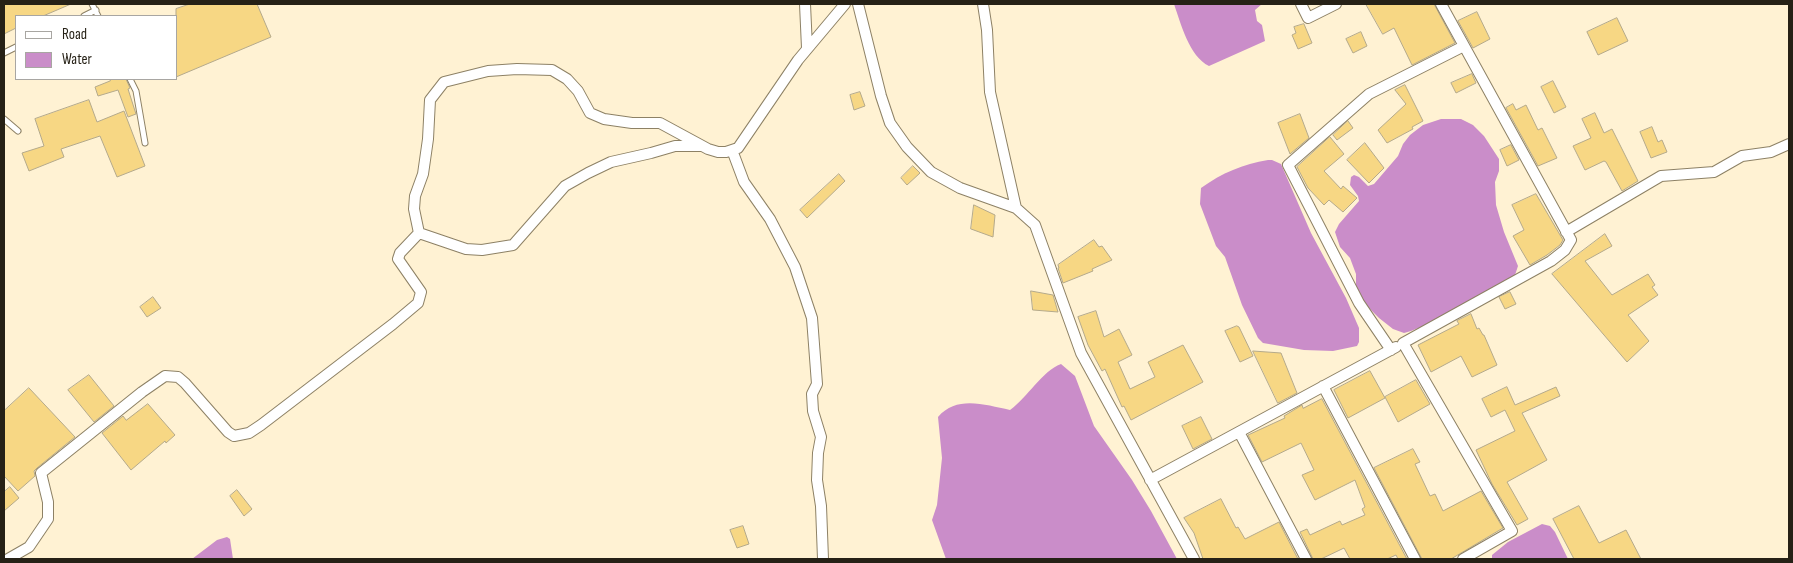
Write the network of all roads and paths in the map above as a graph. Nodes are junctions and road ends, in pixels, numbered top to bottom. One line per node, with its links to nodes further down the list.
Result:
1 (92, 4): 9 (lane)
2 (805, 4): 11 (street)
3 (845, 4): 11 (street)
4 (858, 4): 19 (street)
5 (983, 4): 19 (street)
6 (1301, 4): 7 (street)
7 (1336, 4)
8 (1441, 4): 10 (street)
9 (97, 13)
10 (1464, 46): 20 (street); 23 (street)
11 (807, 48): 18 (street)
12 (130, 80): 15 (lane)
13 (4, 119): 14 (lane)
14 (18, 131)
15 (145, 143)
16 (1789, 144): 20 (street)
17 (702, 146): 18 (street); 21 (street); 21 (street)
18 (732, 150): 28 (street)
19 (1016, 208): 26 (street)
20 (1566, 232): 22 (street)
21 (419, 233): 27 (street)
22 (1403, 343): 23 (street); 32 (street)
23 (1391, 350): 24 (street)
24 (1323, 386): 25 (street); 31 (street)
25 (1239, 432): 26 (street); 30 (street)
26 (1150, 480): 29 (street)
27 (8, 559)
28 (823, 559)
29 (1194, 559)
30 (1306, 559)
31 (1415, 559)
32 (1463, 559)

